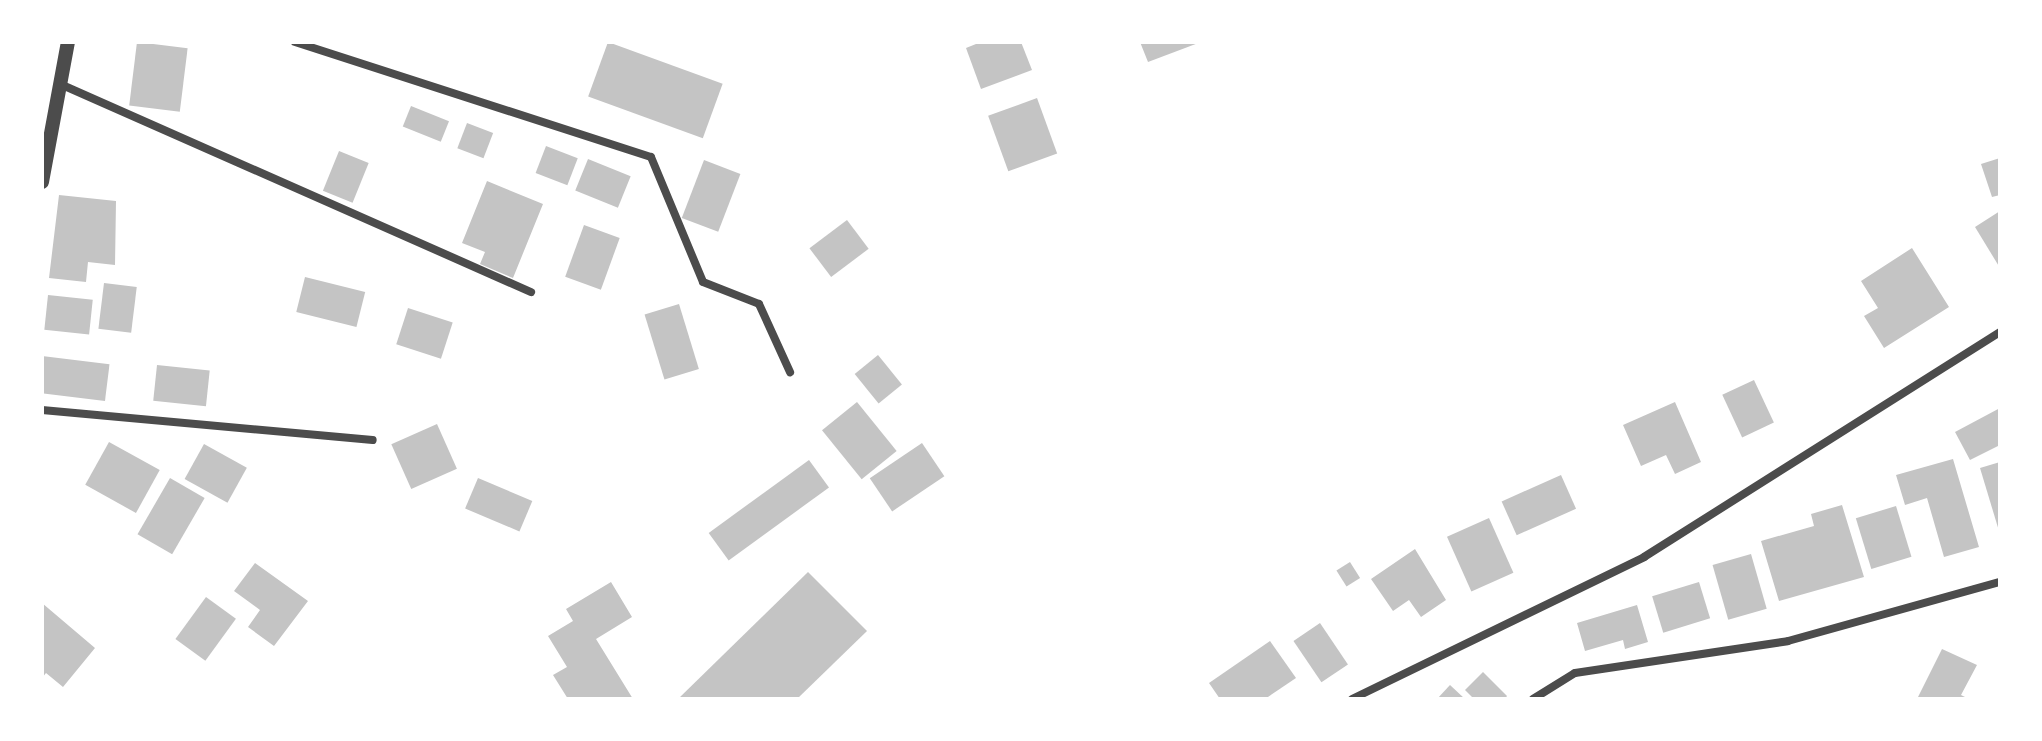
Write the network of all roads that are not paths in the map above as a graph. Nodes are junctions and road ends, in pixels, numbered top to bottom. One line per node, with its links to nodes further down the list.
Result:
1 (68, 42): 3 (street)
2 (295, 42): 8 (street)
3 (59, 84): 4 (street); 6 (street)
4 (46, 132): 5 (street)
5 (42, 182)
6 (531, 292)
7 (2000, 332): 12 (street)
8 (790, 372)
9 (42, 410): 10 (street)
10 (373, 440)
11 (2000, 582): 13 (street)
12 (1352, 699)
13 (1533, 699)

